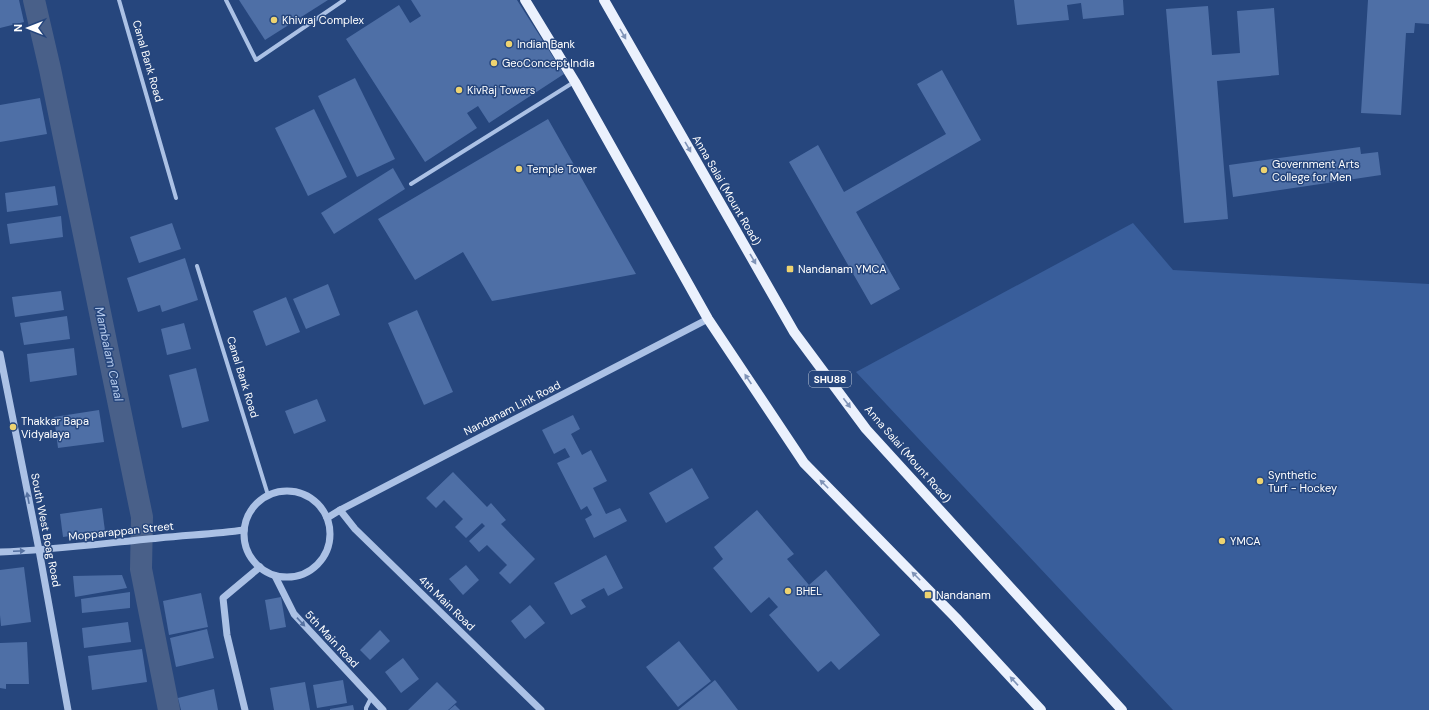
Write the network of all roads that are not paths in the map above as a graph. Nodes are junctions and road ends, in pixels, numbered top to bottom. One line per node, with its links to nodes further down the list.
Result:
1 (119, 0): 8 (street, Canal Bank Road)
2 (226, 0): 3 (street)
3 (344, 0)
4 (525, 0): 6 (main road)
5 (604, 0): 27 (main road, Anna Salai (Mount Road) / SHU88, one-way to 27)
6 (575, 82): 7 (street); 10 (main road)
7 (411, 184)
8 (176, 198)
9 (197, 266): 12 (street, Canal Bank Road)
10 (708, 319): 13 (street, Nandanam Link Road); 26 (main road, one-way to 10)
11 (0, 354): 16 (street, South West Boag Road, one-way to 11)
12 (268, 495): 14 (street); 15 (street)
13 (340, 510): 14 (street, Nandanam Link Road); 25 (street, 4th Main Road)
14 (327, 518): 19 (street)
15 (244, 530): 16 (street, Mopparappan Street); 18 (street)
16 (39, 550): 17 (street, Mopparappan Street, one-way to 16); 21 (street, South West Boag Road)
17 (0, 552)
18 (260, 567): 19 (street); 22 (street)
19 (275, 576): 20 (street, 5th Main Road, one-way to 20)
20 (371, 698): 23 (street); 24 (street, 5th Main Road)
21 (68, 710)
22 (245, 710)
23 (366, 710)
24 (383, 710)
25 (541, 710)
26 (1041, 710)
27 (1122, 710)

